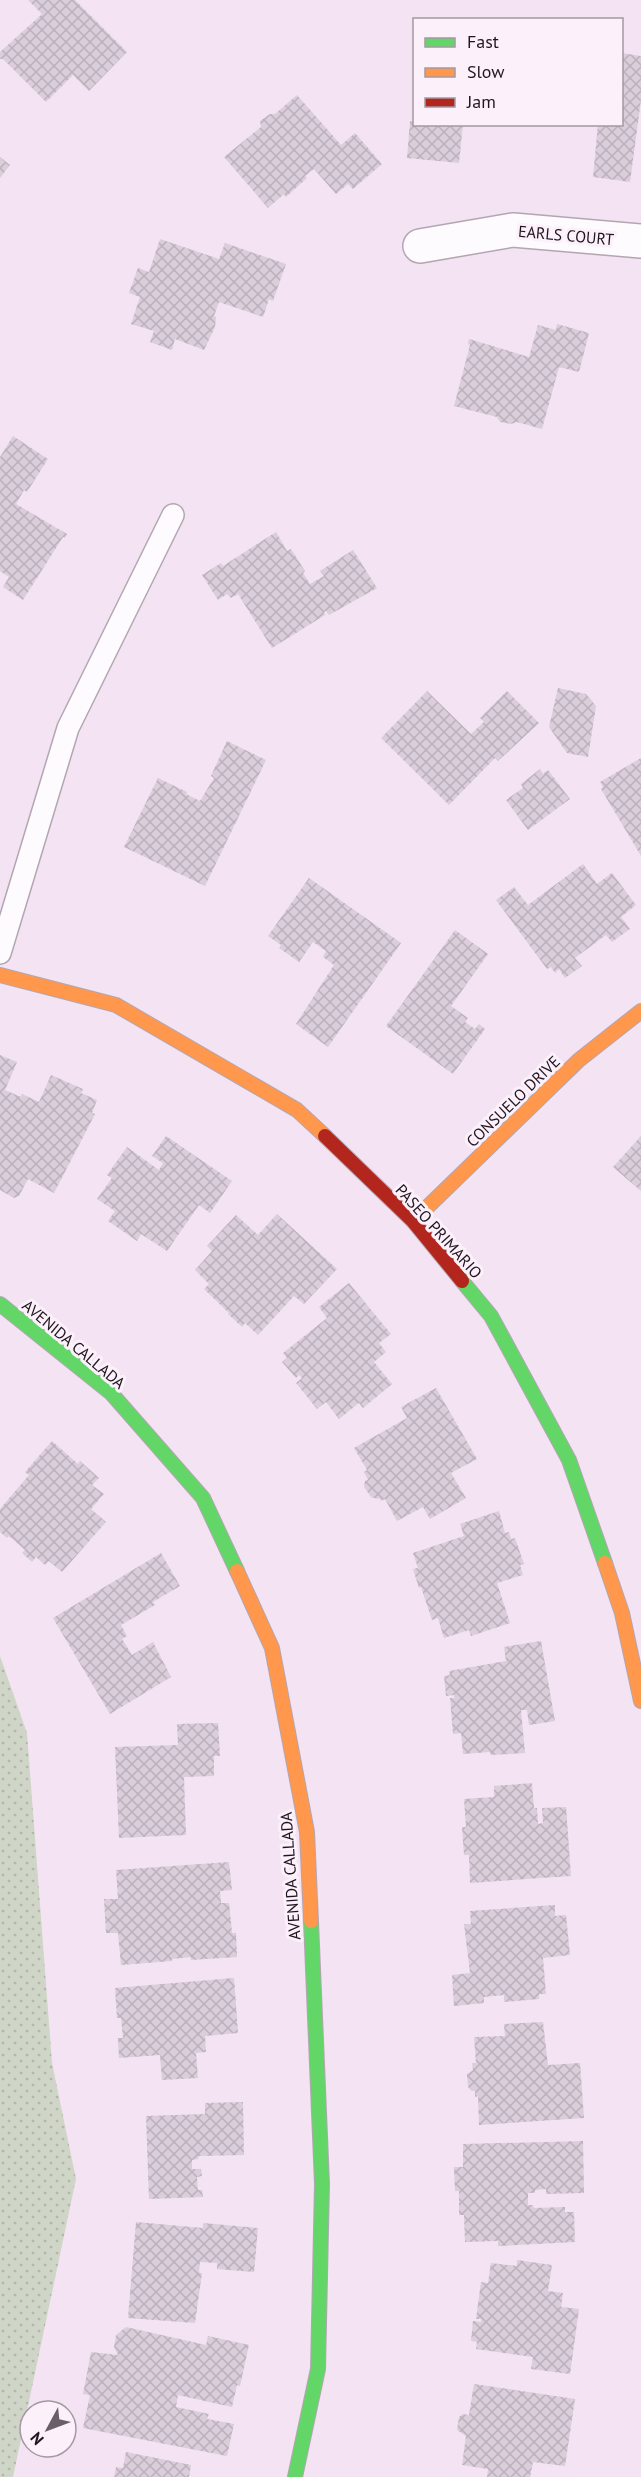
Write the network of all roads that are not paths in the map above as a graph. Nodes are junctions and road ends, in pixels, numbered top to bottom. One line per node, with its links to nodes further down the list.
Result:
1 (641, 241): 2 (street, EARLS COURT)
2 (420, 246)
3 (174, 515): 4 (lane)
4 (0, 953)
5 (0, 975): 7 (street, PASEO PRIMARIO)
6 (641, 1011): 7 (street, CONSUELO DRIVE)
7 (413, 1221): 9 (street, PASEO PRIMARIO)
8 (0, 1304): 10 (street, AVENIDA CALLADA)
9 (641, 1701)
10 (295, 2477)

